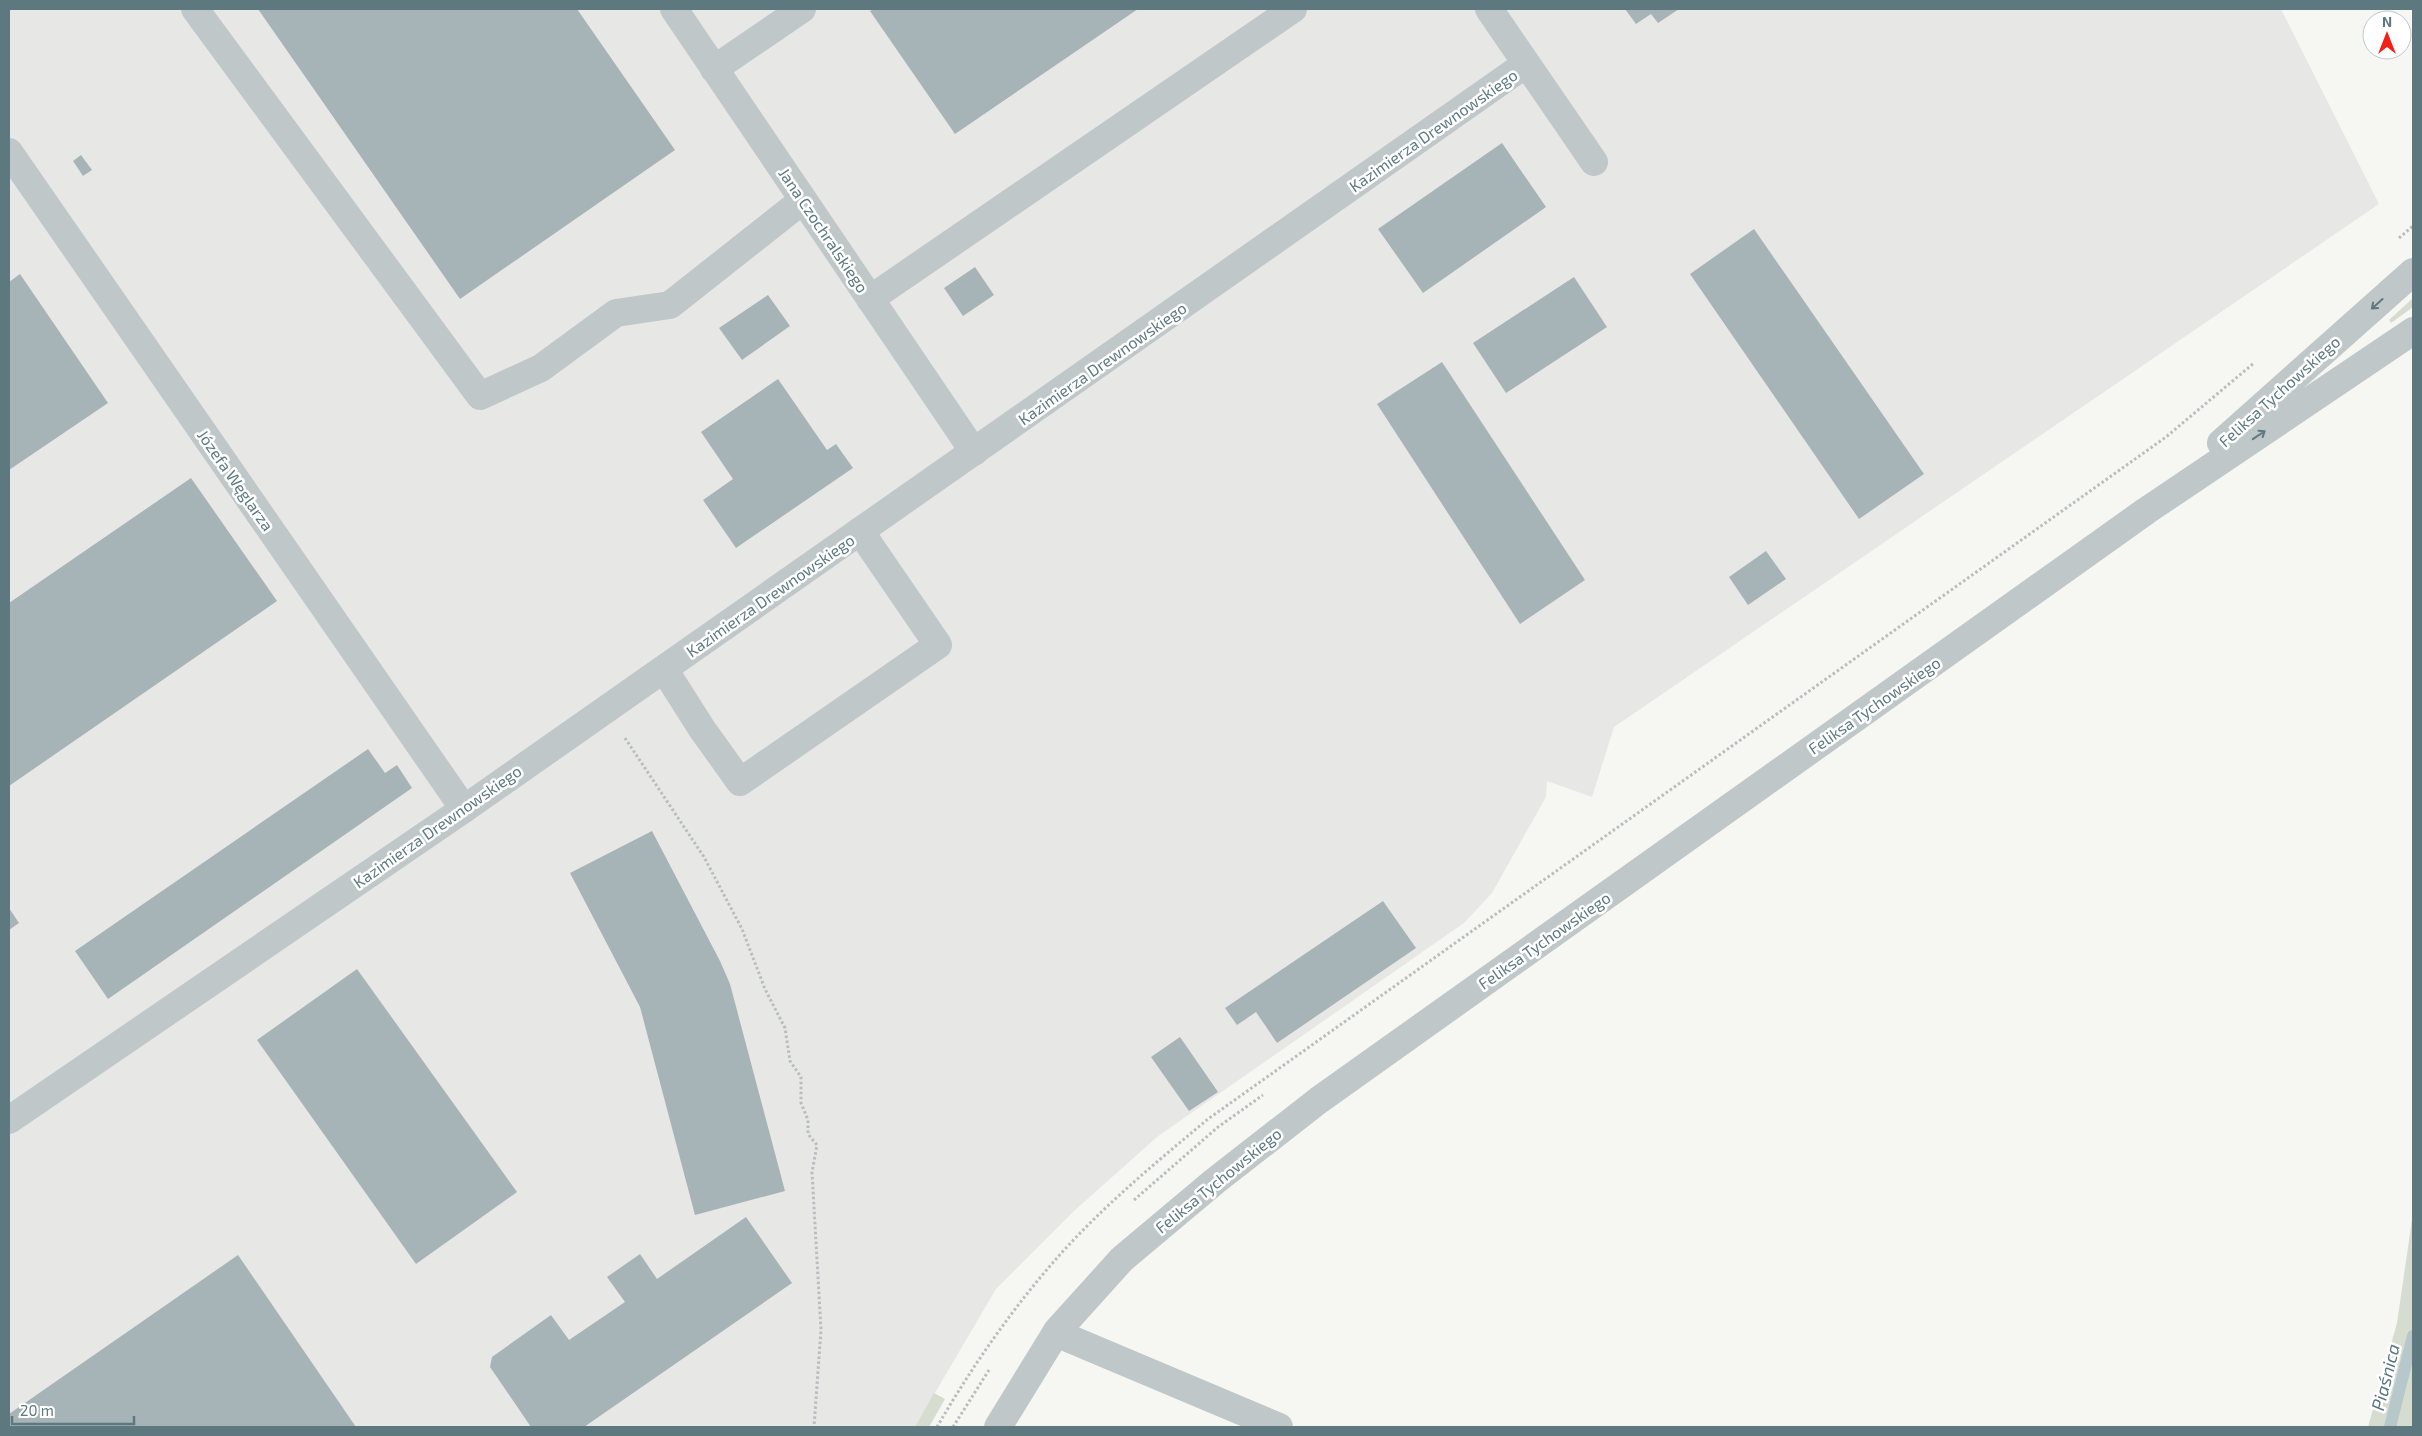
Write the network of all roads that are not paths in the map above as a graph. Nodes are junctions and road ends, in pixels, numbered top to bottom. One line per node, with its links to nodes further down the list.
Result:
1 (195, 9): 10 (street)
2 (674, 9): 7 (street, Jana Czochralskiego)
3 (802, 9): 7 (street)
4 (1293, 9): 12 (street)
5 (1489, 9): 6 (street)
6 (1526, 64): 9 (street); 14 (street, Kazimierza Drewnowskiego)
7 (714, 69): 10 (street, Jana Czochralskiego)
8 (9, 152): 18 (street, Józefa Węglarza)
9 (1594, 162)
10 (803, 200): 12 (street, Jana Czochralskiego)
11 (2413, 272): 15 (street, Feliksa Tychowskiego, one-way to 15)
12 (870, 299): 14 (street, Jana Czochralskiego)
13 (2413, 331): 15 (street, Feliksa Tychowskiego, one-way to 13)
14 (974, 452): 16 (street, Kazimierza Drewnowskiego)
15 (2146, 511): 20 (street, Feliksa Tychowskiego)
16 (860, 531): 17 (street, Kazimierza Drewnowskiego); 17 (street)
17 (664, 669): 18 (street, Kazimierza Drewnowskiego)
18 (464, 809): 19 (street, Kazimierza Drewnowskiego)
19 (9, 1120)
20 (1056, 1333): 21 (street, Feliksa Tychowskiego); 22 (street)
21 (998, 1427)
22 (1279, 1427)

